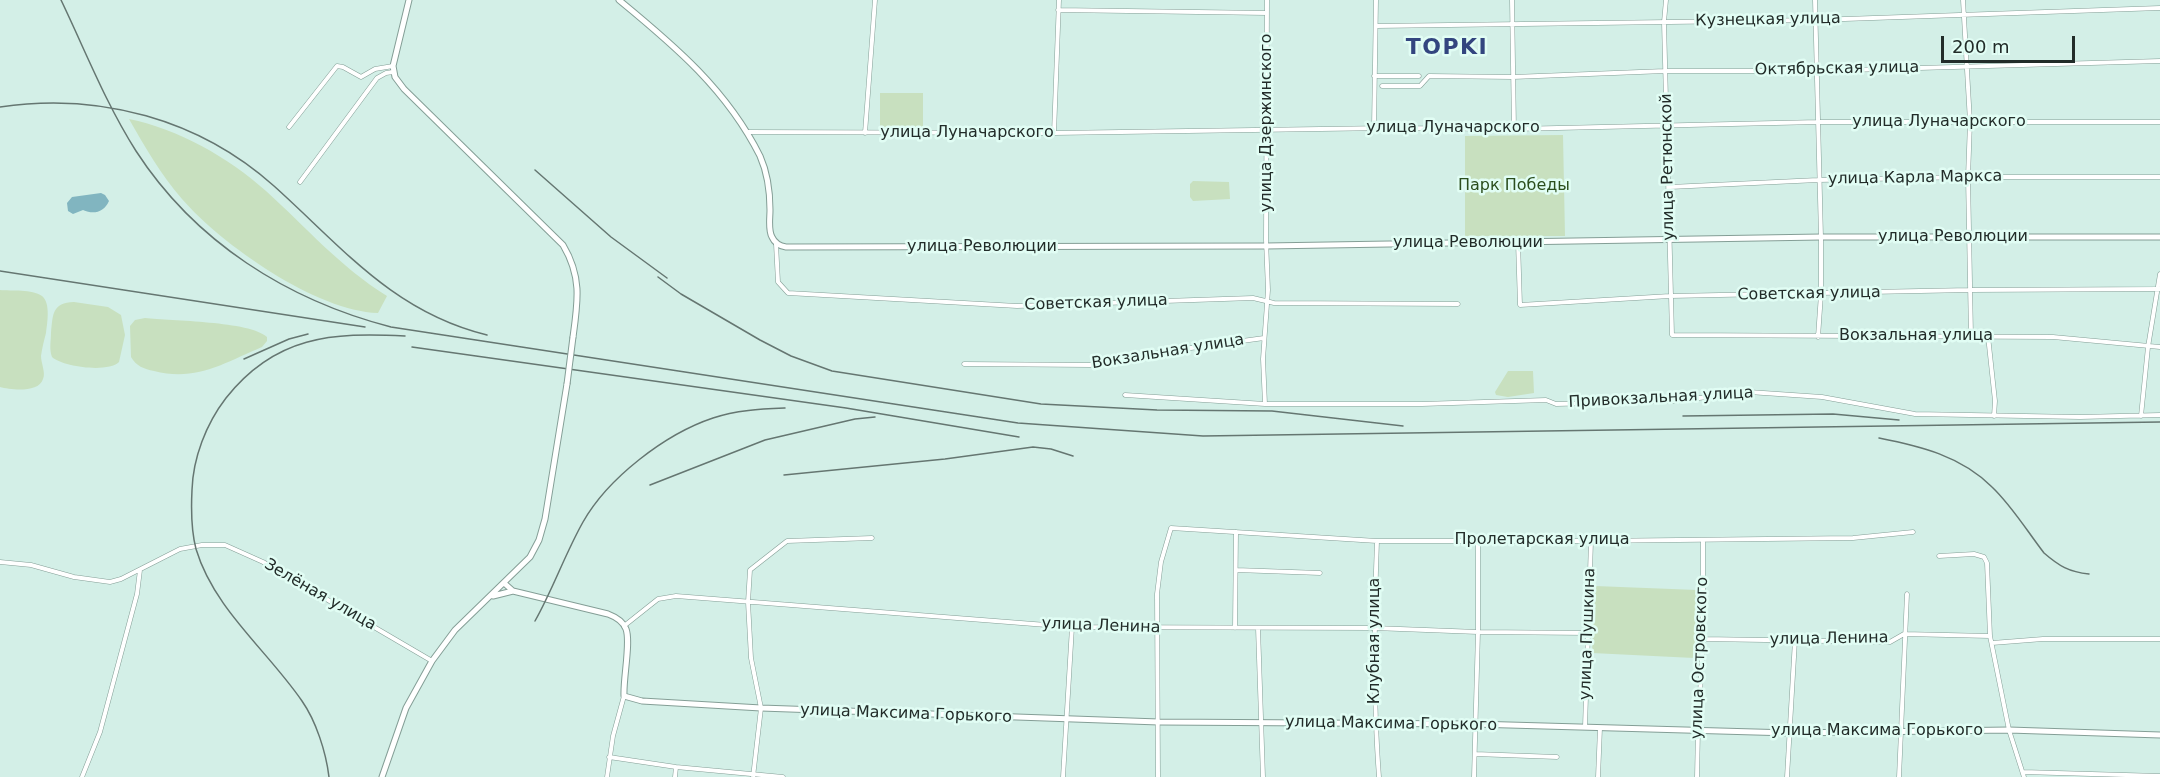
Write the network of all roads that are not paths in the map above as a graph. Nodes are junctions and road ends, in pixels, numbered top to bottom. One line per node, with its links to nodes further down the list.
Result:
1 (409, 0): 21 (street)
2 (619, 0): 36 (street)
3 (875, 0): 37 (street)
4 (1059, 0): 12 (street)
5 (1267, 0): 13 (street, улица Дзержинского)
6 (1376, 0): 18 (street)
7 (1512, 0): 17 (street)
8 (1666, 0): 16 (street, улица Ретюнской)
9 (1815, 0): 15 (street)
10 (1963, 0): 14 (street)
11 (2160, 8): 14 (street, Кузнецкая улица)
12 (1058, 10): 13 (street); 38 (street)
13 (1267, 13): 35 (street, улица Дзержинского)
14 (1963, 15): 15 (street, Кузнецкая улица); 20 (street)
15 (1816, 20): 16 (street, Кузнецкая улица); 23 (street)
16 (1664, 22): 17 (street, Кузнецкая улица); 22 (street, улица Ретюнской)
17 (1513, 23): 18 (street, Кузнецкая улица); 26 (street)
18 (1376, 26): 24 (street)
19 (2160, 61): 20 (street, Октябрьская улица)
20 (1966, 67): 23 (street, Октябрьская улица); 29 (street)
21 (393, 69): 32 (street); 42 (street); 83 (street, bridge)
22 (1665, 71): 23 (street, Октябрьская улица); 26 (street, Октябрьская улица); 31 (street, улица Ретюнской)
23 (1816, 71): 28 (street)
24 (1374, 76): 25 (street); 33 (street)
25 (1419, 76)
26 (1513, 77): 27 (street, Октябрьская улица); 34 (street)
27 (1382, 86)
28 (1818, 122): 29 (street, улица Луначарского); 31 (street, улица Луначарского); 41 (street)
29 (1970, 122): 30 (street, улица Луначарского); 39 (street)
30 (2160, 122)
31 (1668, 125): 34 (street, улица Луначарского); 43 (street, улица Ретюнской)
32 (289, 127)
33 (1374, 128): 34 (street, улица Луначарского); 35 (street, улица Луначарского)
34 (1514, 129)
35 (1267, 130): 38 (street, улица Луначарского); 50 (street, улица Дзержинского)
36 (747, 132): 37 (street, улица Луначарского); 49 (street)
37 (865, 133): 38 (street, улица Луначарского)
38 (1054, 133)
39 (1968, 177): 40 (street, улица Карла Маркса); 41 (street, улица Карла Маркса); 46 (street)
40 (2160, 177)
41 (1818, 180): 43 (street, улица Карла Маркса); 44 (street)
42 (300, 182)
43 (1670, 187): 47 (street, улица Ретюнской)
44 (1821, 237): 46 (street, улица Революции); 47 (street, улица Революции); 54 (street)
45 (2160, 237): 46 (street, улица Революции)
46 (1969, 238): 53 (street)
47 (1670, 240): 48 (street, улица Революции); 55 (street, улица Ретюнской)
48 (1518, 242): 50 (street, улица Революции); 55 (street, Советская улица)
49 (776, 243): 50 (street, улица Революции); 56 (street, Советская улица)
50 (1266, 246): 56 (street, улица Дзержинского)
51 (2160, 274): 52 (street)
52 (2159, 289): 53 (street, Советская улица); 63 (street)
53 (1970, 290): 54 (street, Советская улица); 59 (street)
54 (1821, 294): 55 (street, Советская улица); 61 (street)
55 (1671, 296): 58 (street, улица Ретюнской)
56 (1267, 301): 57 (street, Советская улица); 62 (street, улица Дзержинского)
57 (1458, 304)
58 (1672, 334): 61 (street, Вокзальная улица)
59 (1971, 336): 60 (street, Вокзальная улица); 61 (street, Вокзальная улица)
60 (1988, 336): 63 (street, Вокзальная улица); 69 (street)
61 (1818, 337)
62 (1264, 338): 65 (street, Вокзальная улица); 67 (street, улица Дзержинского)
63 (2148, 347): 64 (street, Вокзальная улица); 70 (street)
64 (2160, 347)
65 (964, 364)
66 (1125, 395): 67 (street, Привокзальная улица)
67 (1265, 404): 69 (street, Привокзальная улица)
68 (2160, 415): 70 (street, Привокзальная улица)
69 (1994, 416): 70 (street, Привокзальная улица)
70 (2141, 416)
71 (1236, 532): 76 (street, Пролетарская улица); 81 (street); 90 (street, Пролетарская улица)
72 (1913, 532): 75 (street, Пролетарская улица)
73 (872, 538): 87 (street)
74 (1478, 540): 76 (street, Пролетарская улица); 77 (street, Пролетарская улица); 94 (street)
75 (1703, 540): 77 (street, Пролетарская улица); 98 (street, улица Островского)
76 (1377, 541): 93 (street, Клубная улица)
77 (1591, 541): 95 (street, улица Пушкина)
78 (1939, 556): 97 (street)
79 (0, 562): 80 (street, Зелёная улица)
80 (140, 570): 102 (street, Зелёная улица); 124 (street)
81 (1236, 570): 82 (street); 91 (street)
82 (1320, 573)
83 (504, 583): 84 (street); 86 (street)
84 (513, 591): 86 (street); 88 (street)
85 (1907, 594): 96 (street)
86 (489, 597): 102 (street)
87 (748, 603): 88 (street, улица Ленина); 89 (street, улица Ленина); 104 (street)
88 (624, 626): 103 (street)
89 (1072, 627): 90 (street, улица Ленина); 105 (street)
90 (1158, 628): 91 (street, улица Ленина); 107 (street)
91 (1235, 628): 92 (street, улица Ленина)
92 (1258, 628): 93 (street, улица Ленина); 106 (street)
93 (1374, 628): 94 (street, улица Ленина); 108 (street, Клубная улица)
94 (1478, 632): 95 (street, улица Ленина); 109 (street)
95 (1588, 633): 110 (street, улица Пушкина)
96 (1904, 634): 97 (street, улица Ленина); 100 (street, улица Ленина); 114 (street)
97 (1990, 636): 101 (street)
98 (1703, 639): 100 (street, улица Ленина); 112 (street, улица Островского)
99 (2160, 639): 101 (street)
100 (1795, 640): 115 (street)
101 (1992, 643): 113 (street)
102 (432, 661): 125 (street)
103 (624, 696): 104 (street, улица Максима Горького); 118 (street)
104 (761, 708): 105 (street, улица Максима Горького); 122 (street)
105 (1068, 719): 107 (street, улица Максима Горького); 130 (street)
106 (1261, 721): 107 (street, улица Максима Горького); 108 (street, улица Максима Горького); 132 (street)
107 (1159, 722): 131 (street)
108 (1375, 724): 109 (street, улица Максима Горького); 133 (street, Клубная улица)
109 (1474, 724): 110 (street, улица Максима Горького); 117 (street)
110 (1585, 727): 111 (street, улица Максима Горького)
111 (1600, 728): 112 (street, улица Максима Горького); 135 (street)
112 (1698, 730): 115 (street, улица Максима Горького); 136 (street, улица Островского)
113 (2009, 730): 114 (street, улица Максима Горького); 116 (street, улица Максима Горького); 121 (street)
114 (1901, 731): 115 (street, улица Максима Горького); 138 (street)
115 (1790, 733): 137 (street)
116 (2160, 735)
117 (1475, 754): 119 (street); 134 (street)
118 (609, 757): 120 (street); 126 (street)
119 (1557, 757)
120 (676, 767): 122 (street); 127 (street)
121 (2024, 775): 123 (street)
122 (753, 776): 128 (street)
123 (2160, 776)
124 (82, 777)
125 (382, 777)
126 (607, 777)
127 (675, 777)
128 (771, 777): 129 (street)
129 (783, 777)
130 (1064, 777)
131 (1158, 777)
132 (1263, 777)
133 (1379, 777)
134 (1474, 777)
135 (1598, 777)
136 (1697, 777)
137 (1787, 777)
138 (1899, 777)

